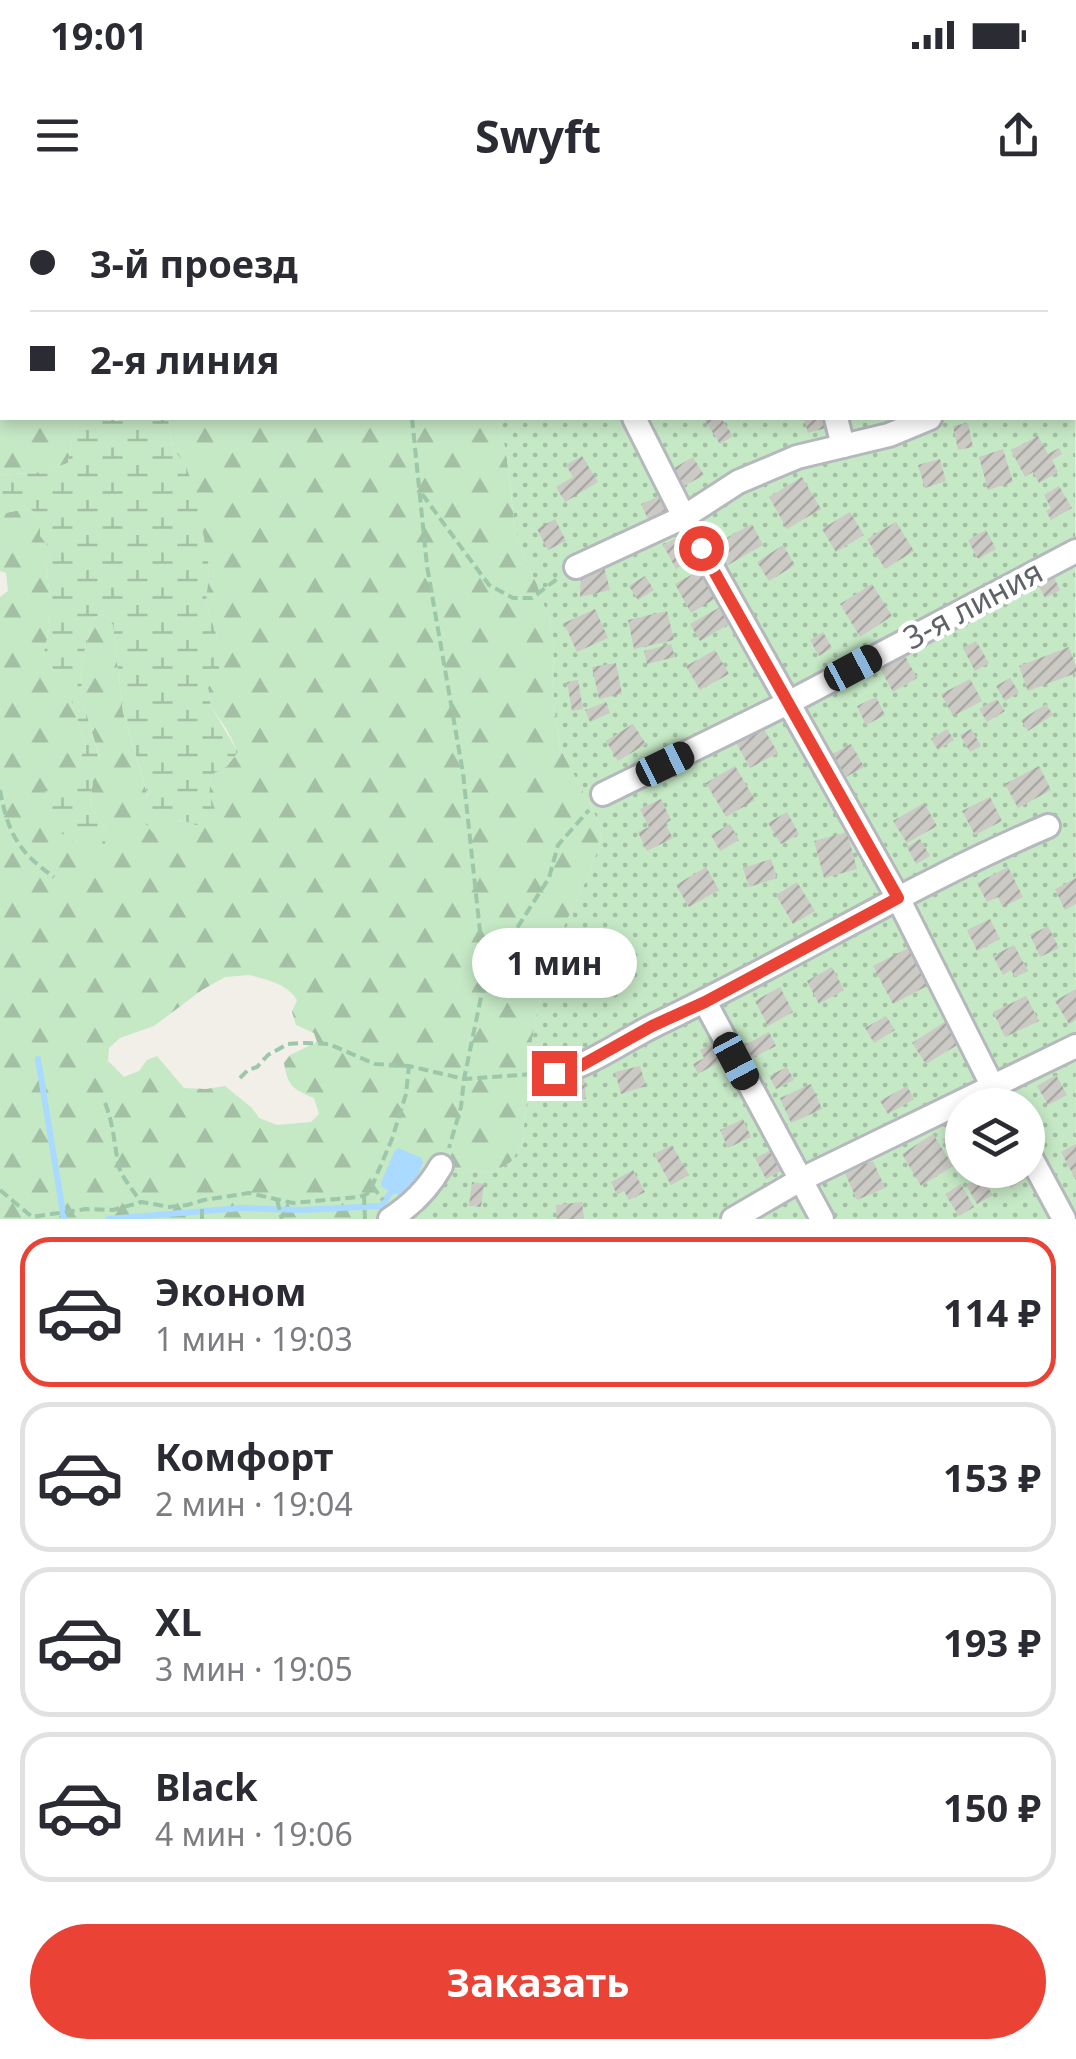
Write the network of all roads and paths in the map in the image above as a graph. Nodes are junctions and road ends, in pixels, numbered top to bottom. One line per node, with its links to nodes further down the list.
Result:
1 (412, 420): 6 (path)
2 (635, 420): 7 (street)
3 (836, 420): 5 (street)
4 (925, 420): 5 (street)
5 (843, 446): 7 (street)
6 (419, 490): 9 (path); 16 (path)
7 (684, 517): 9 (street); 10 (street)
8 (1076, 551): 10 (street, 3-я линия)
9 (576, 567)
10 (790, 702): 12 (street, 3-я линия); 15 (street)
11 (0, 790): 14 (path)
12 (603, 794): 16 (path)
13 (1048, 826): 15 (street)
14 (54, 877)
15 (898, 898): 17 (street); 23 (street)
16 (485, 978): 22 (path)
17 (705, 1002): 20 (street); 28 (street)
18 (1076, 1046): 24 (street)
19 (409, 1066): 21 (path); 22 (path); 30 (path)
20 (554, 1073): 22 (path)
21 (240, 1078)
22 (464, 1079): 27 (path)
23 (993, 1088)
24 (1010, 1088)
25 (105, 1103): 34 (path)
26 (945, 1118): 28 (street)
27 (440, 1166): 41 (street)
28 (800, 1180): 42 (street); 43 (street)
29 (1045, 1184): 44 (street)
30 (372, 1186): 32 (path); 33 (path)
31 (0, 1190): 37 (path)
32 (364, 1195): 35 (path); 40 (path)
33 (380, 1196)
34 (140, 1202): 36 (path); 37 (path)
35 (277, 1202): 36 (path); 38 (path)
36 (202, 1205): 39 (path)
37 (80, 1214)
38 (281, 1216)
39 (202, 1218)
40 (365, 1219)
41 (390, 1219)
42 (733, 1219)
43 (822, 1219)
44 (1064, 1219)

